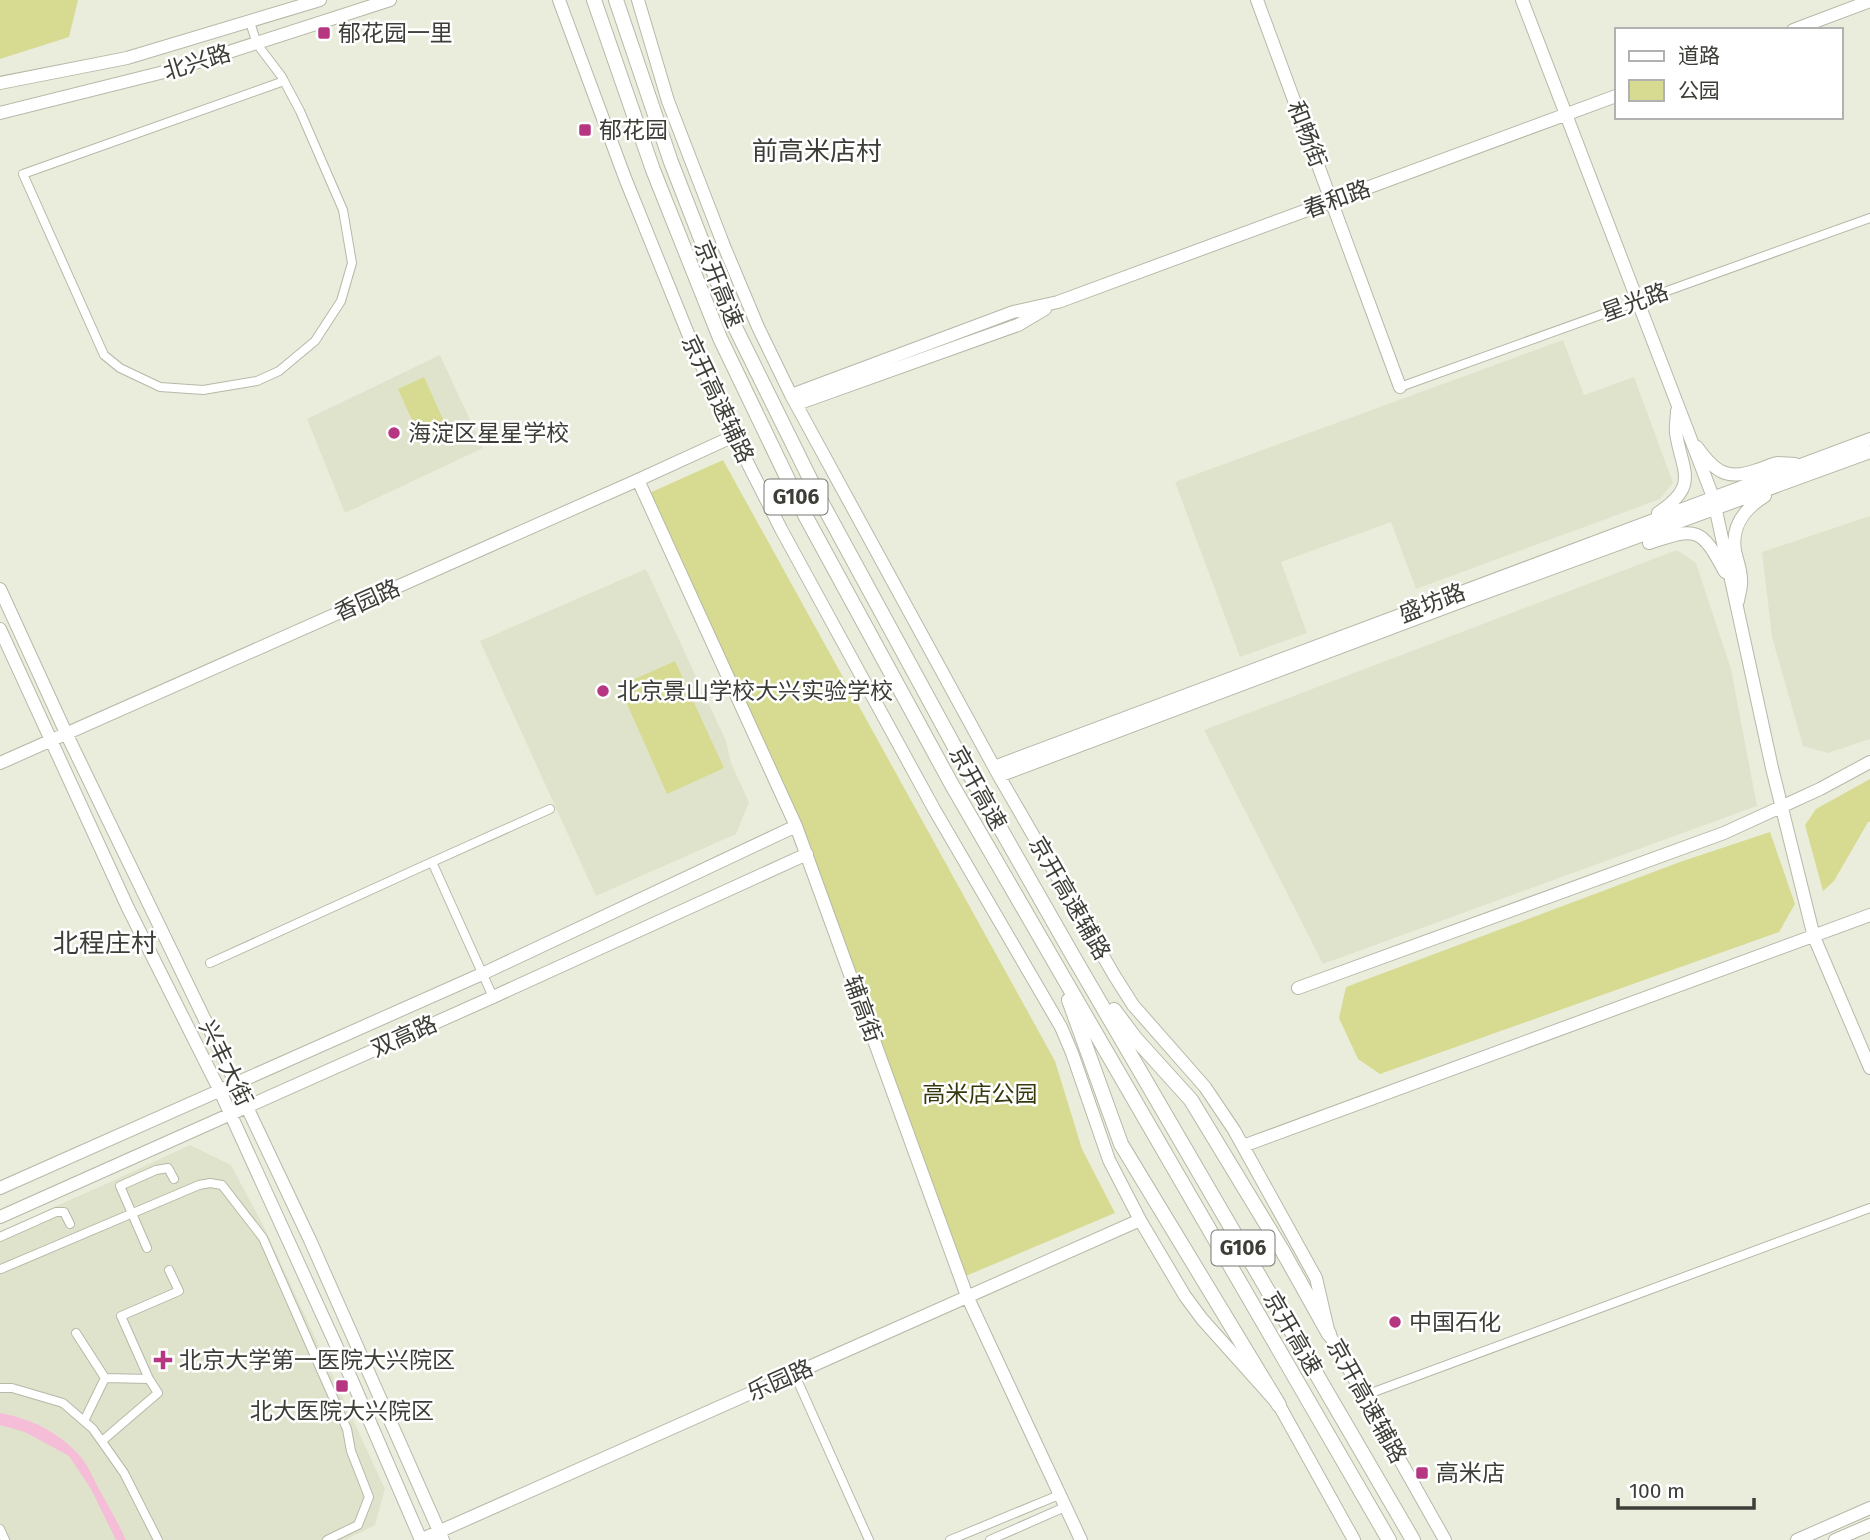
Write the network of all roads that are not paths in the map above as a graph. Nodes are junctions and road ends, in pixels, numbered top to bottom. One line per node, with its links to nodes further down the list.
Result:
1 (320, 0): 10 (street, 北兴路)
2 (390, 0): 12 (street, 北兴路)
3 (559, 0): 25 (street, 京开高速辅路)
4 (594, 0): 54 (highway, 京开高速 / G106)
5 (616, 0): 52 (highway, 京开高速 / G106)
6 (638, 0): 22 (street, 京开高速辅路)
7 (1257, 0): 18 (street, 和畅街)
8 (1522, 0): 17 (street)
9 (1870, 1): 11 (street)
10 (250, 22): 12 (street); 14 (street, 北兴路)
11 (1798, 28)
12 (257, 44): 13 (street); 16 (street, 北兴路)
13 (284, 82): 13 (street)
14 (0, 83)
15 (1615, 96): 17 (street, 春和路)
16 (0, 113)
17 (1565, 115): 18 (street, 春和路); 20 (street)
18 (1332, 201): 21 (street, 和畅街); 22 (street, 春和路)
19 (1870, 218): 20 (street, 星光路)
20 (1637, 302): 21 (street, 星光路); 23 (street)
21 (1400, 387)
22 (794, 400): 42 (street, 京开高速辅路)
23 (1678, 407): 24 (street); 32 (street)
24 (1688, 434): 28 (street); 31 (street)
25 (734, 436): 29 (street, 香园路); 71 (street, 京开高速辅路)
26 (1870, 439): 28 (street, 盛坊路)
27 (1870, 452): 30 (street, 盛坊路)
28 (1802, 464): 31 (street, 盛坊路)
29 (638, 480): 38 (street, 香园路); 45 (street, 辅高街)
30 (1780, 486): 31 (street, 盛坊路); 36 (street)
31 (1714, 504): 32 (street, 盛坊路); 33 (street, 盛坊路); 34 (street)
32 (1640, 524): 42 (street, 盛坊路)
33 (1614, 547): 34 (street); 42 (street, 盛坊路)
34 (1732, 586): 36 (street)
35 (0, 589): 38 (street, 兴丰大街)
36 (1737, 608): 43 (street)
37 (0, 629): 39 (street, 兴丰大街)
38 (66, 733): 39 (street, 香园路); 48 (street, 兴丰大街)
39 (50, 740): 41 (street, 香园路); 49 (street, 兴丰大街)
40 (1870, 762): 43 (street)
41 (0, 763)
42 (997, 771): 65 (street, 京开高速辅路)
43 (1782, 808): 51 (street); 56 (street)
44 (550, 809): 47 (street)
45 (796, 826): 46 (street, 辅高街); 55 (street, 双高路)
46 (807, 854): 57 (street, 双高路); 77 (street, 辅高街)
47 (432, 862): 53 (street); 55 (street)
48 (146, 899): 49 (street); 61 (street, 兴丰大街)
49 (128, 908): 62 (street, 兴丰大街)
50 (1870, 915): 51 (street)
51 (1814, 937): 60 (street); 65 (street)
52 (1073, 956): 79 (highway); 103 (highway, 京开高速 / G106)
53 (209, 963)
54 (1057, 966): 85 (highway); 102 (highway, 京开高速 / G106)
55 (482, 974): 57 (street); 58 (street, 双高路)
56 (1298, 988)
57 (493, 997): 59 (street, 双高路)
58 (401, 1010): 59 (street); 61 (street, 双高路)
59 (411, 1033): 63 (street, 双高路)
60 (1870, 1068)
61 (236, 1084): 62 (street, 双高路); 63 (street, 兴丰大街)
62 (220, 1091): 64 (street, 兴丰大街); 67 (street, 双高路)
63 (247, 1107): 64 (street, 双高路); 92 (street, 兴丰大街)
64 (231, 1114): 70 (street, 双高路); 96 (street, 兴丰大街)
65 (1242, 1146): 79 (street, 京开高速辅路)
66 (174, 1179): 69 (street)
67 (0, 1188)
68 (1870, 1208): 84 (street)
69 (132, 1214): 74 (street); 75 (street); 95 (street)
70 (0, 1217)
71 (1140, 1220): 77 (street, 乐园路); 85 (street, 京开高速辅路)
72 (70, 1224): 73 (street)
73 (0, 1237)
74 (147, 1248)
75 (0, 1269)
76 (169, 1270): 82 (street)
77 (967, 1296): 80 (street, 乐园路); 88 (street, 辅高街)
78 (76, 1333): 81 (street)
79 (1329, 1334): 84 (street, 京开高速辅路)
80 (794, 1373): 92 (street, 乐园路); 97 (street)
81 (105, 1378): 82 (street); 86 (street)
82 (149, 1379): 87 (street)
83 (0, 1388): 86 (street)
84 (1363, 1396): 104 (street, 京开高速辅路)
85 (1279, 1405): 101 (street, 京开高速辅路)
86 (83, 1421): 87 (street)
87 (102, 1441): 94 (street)
88 (1062, 1501): 98 (street); 99 (street); 100 (street, 辅高街)
89 (1870, 1508): 105 (street)
90 (1870, 1525): 106 (street)
91 (0, 1529): 93 (street)
92 (442, 1536): 96 (street, 乐园路)
93 (5, 1540)
94 (158, 1540)
95 (327, 1540)
96 (421, 1540)
97 (869, 1540)
98 (950, 1540)
99 (990, 1540)
100 (1081, 1540)
101 (1354, 1540)
102 (1389, 1540)
103 (1413, 1540)
104 (1445, 1540)
105 (1797, 1540)
106 (1835, 1540)

